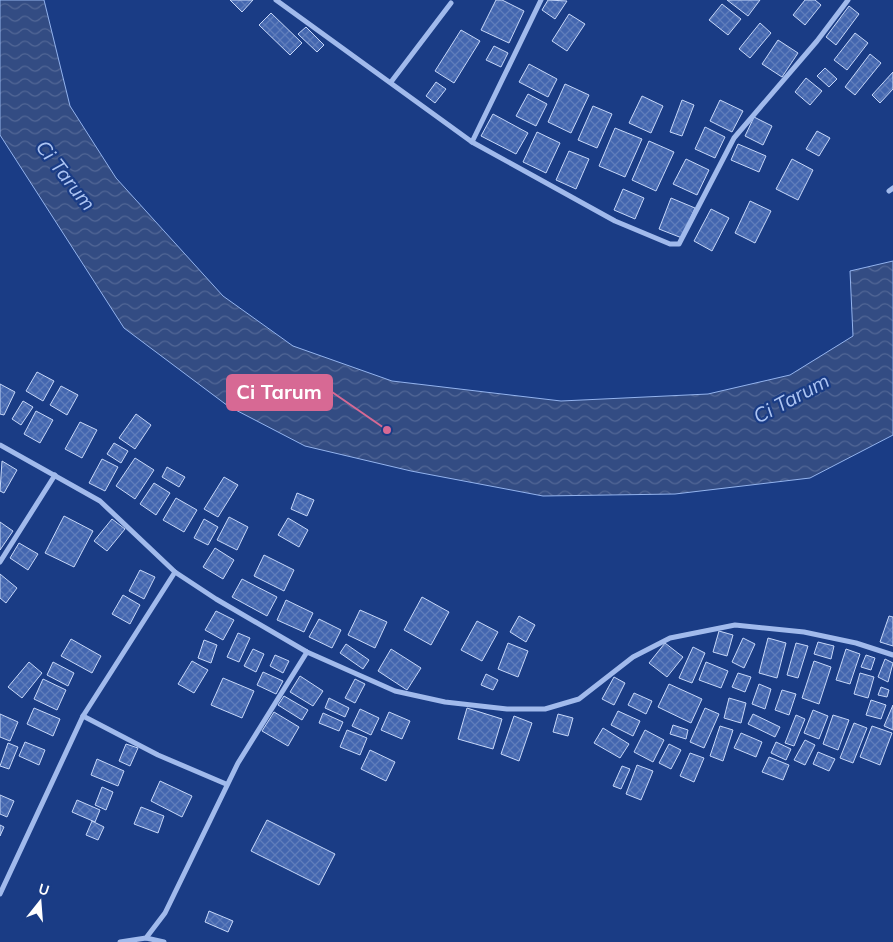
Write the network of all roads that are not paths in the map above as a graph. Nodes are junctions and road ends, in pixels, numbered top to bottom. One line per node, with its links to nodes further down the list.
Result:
1 (276, 0): 5 (street)
2 (541, 0): 6 (street)
3 (843, 1): 6 (street)
4 (451, 3): 5 (street)
5 (391, 82): 6 (street)
6 (472, 142)
7 (0, 445): 8 (street)
8 (55, 475): 9 (street); 10 (street)
9 (0, 562)
10 (175, 572): 11 (street); 13 (street)
11 (307, 652): 12 (street); 14 (street)
12 (893, 655)
13 (83, 716): 14 (street); 15 (street)
14 (226, 784): 16 (street)
15 (0, 894)
16 (146, 938): 17 (street); 18 (street)
17 (120, 942)
18 (164, 942)

